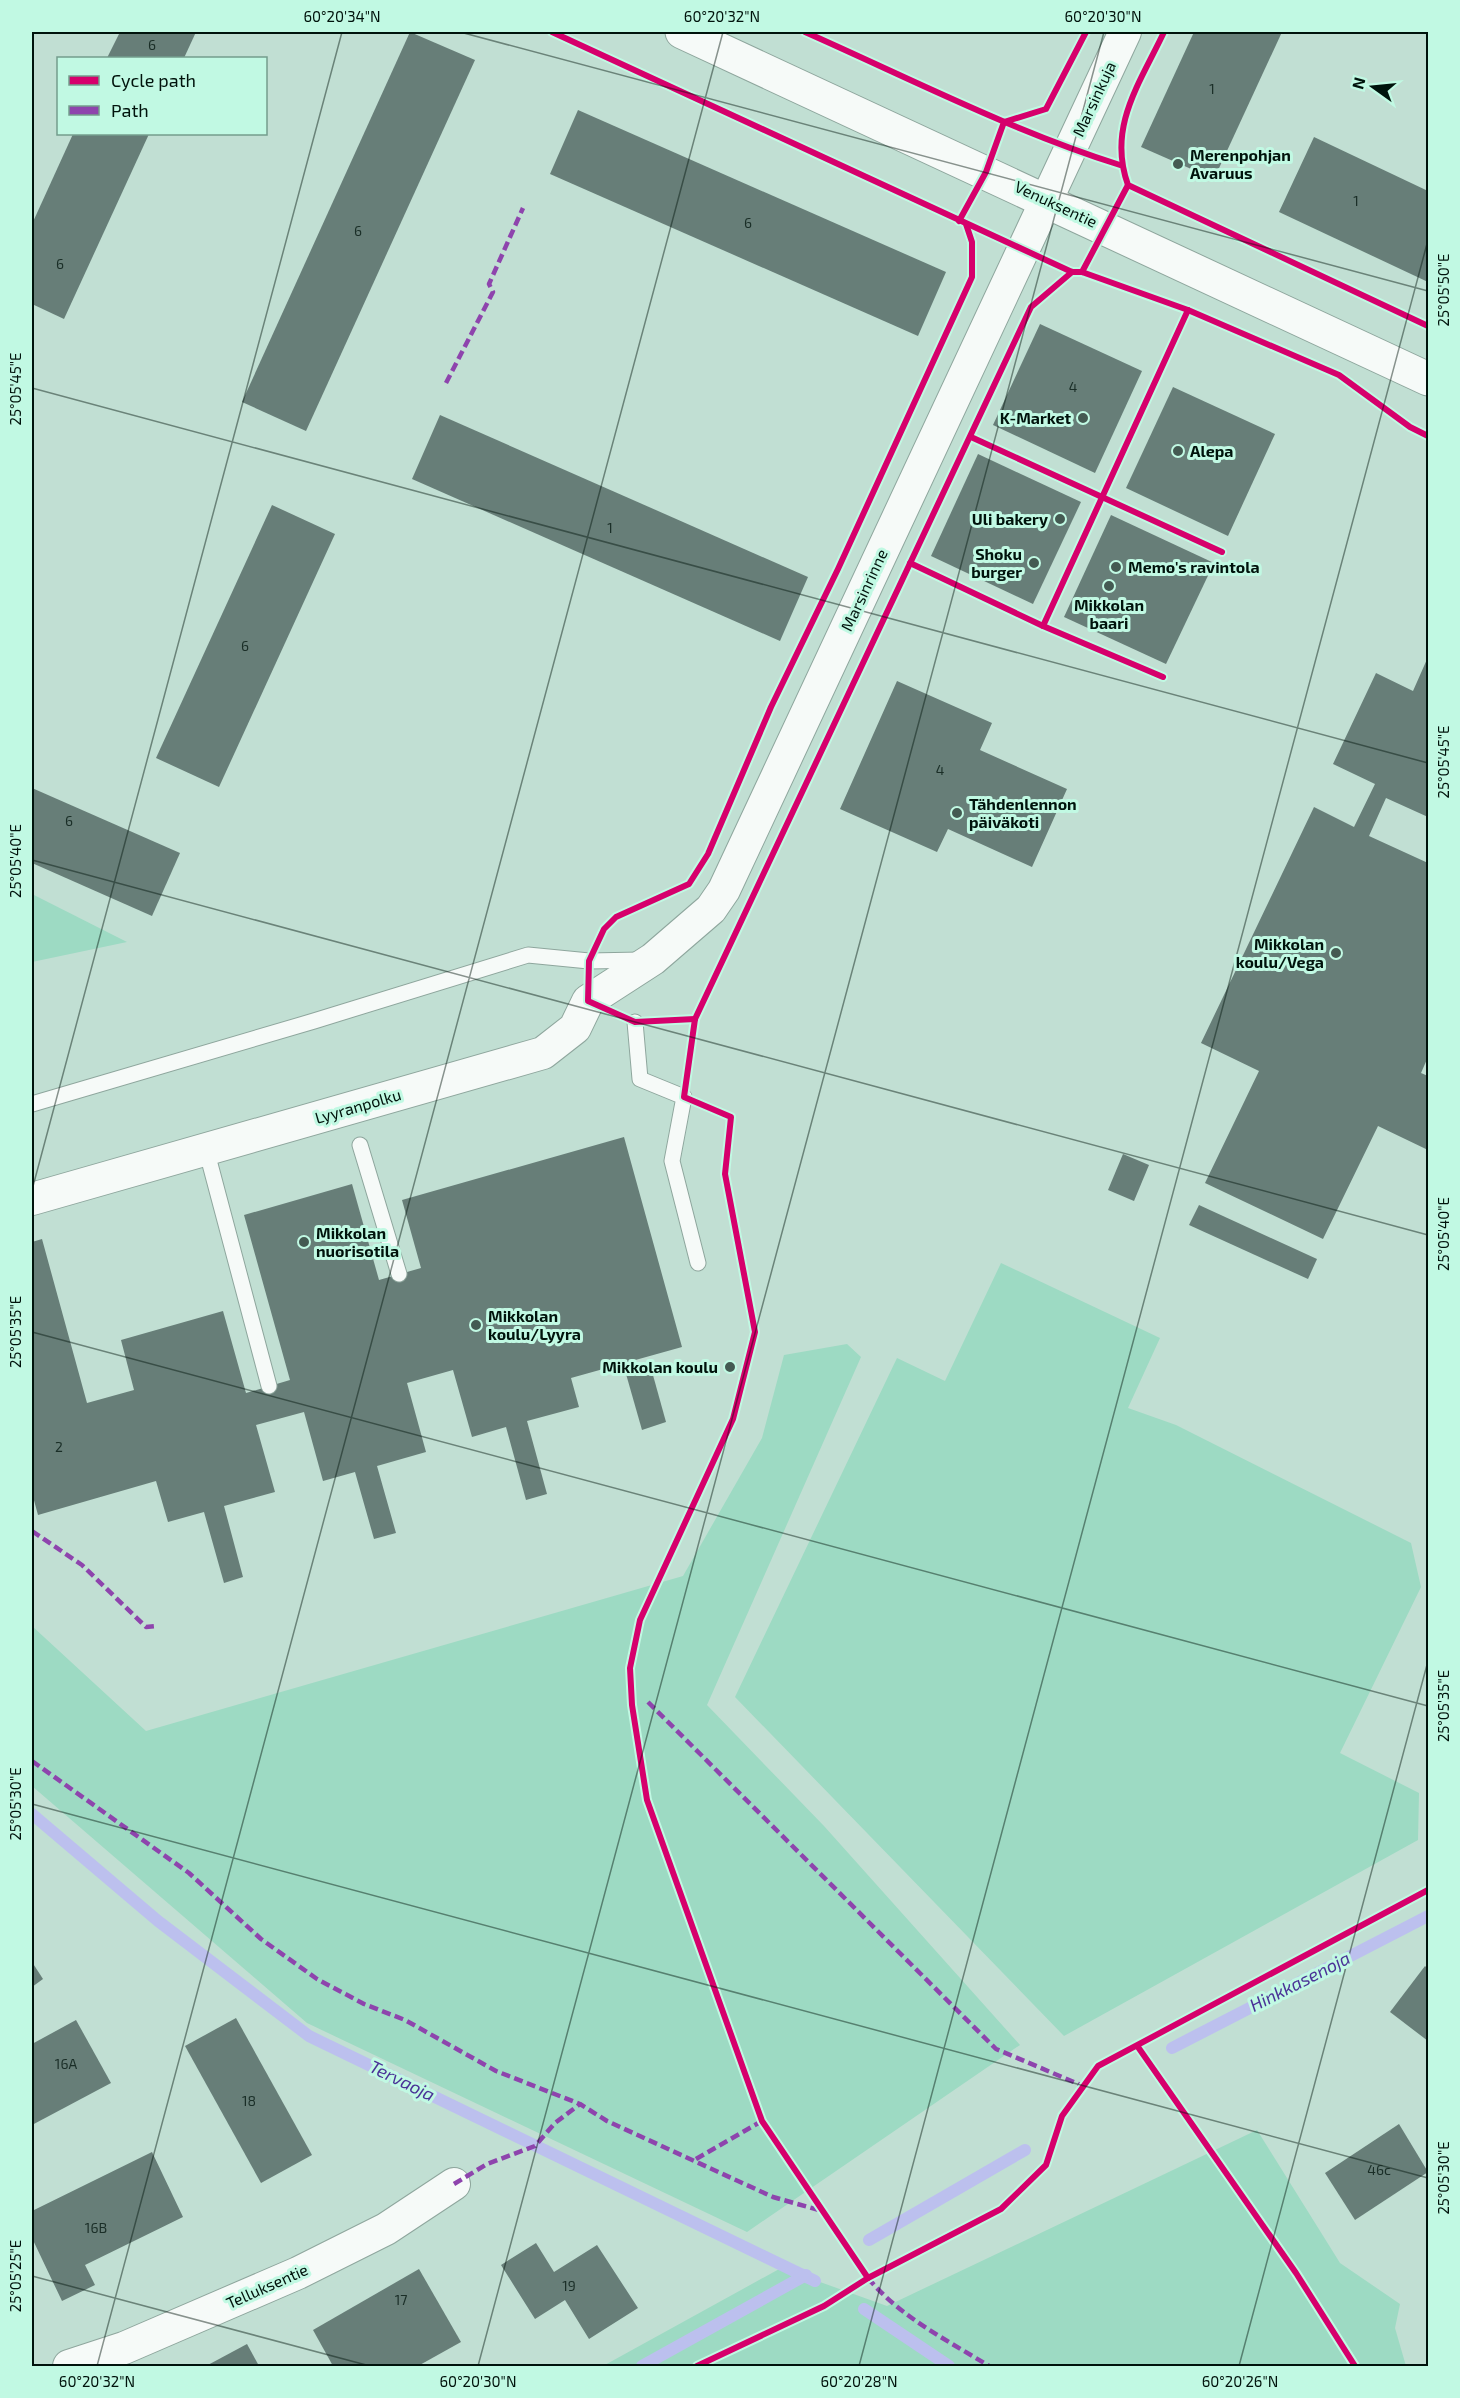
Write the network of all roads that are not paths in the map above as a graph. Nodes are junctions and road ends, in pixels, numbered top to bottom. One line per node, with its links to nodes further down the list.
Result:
1 (682, 32): 3 (street, Venuksentie)
2 (1125, 32): 3 (street, Marsinkuja)
3 (1047, 200): 4 (street, Venuksentie); 5 (street, Marsinrinne)
4 (1428, 379)
5 (653, 959): 7 (lane); 9 (street, Lyyranpolku)
6 (635, 1022): 11 (lane)
7 (32, 1104)
8 (360, 1145): 12 (lane)
9 (206, 1149): 10 (street, Lyyranpolku); 13 (lane)
10 (32, 1199)
11 (698, 1263)
12 (399, 1274)
13 (269, 1386)
14 (454, 2184): 15 (street, Telluksentie)
15 (69, 2367)

